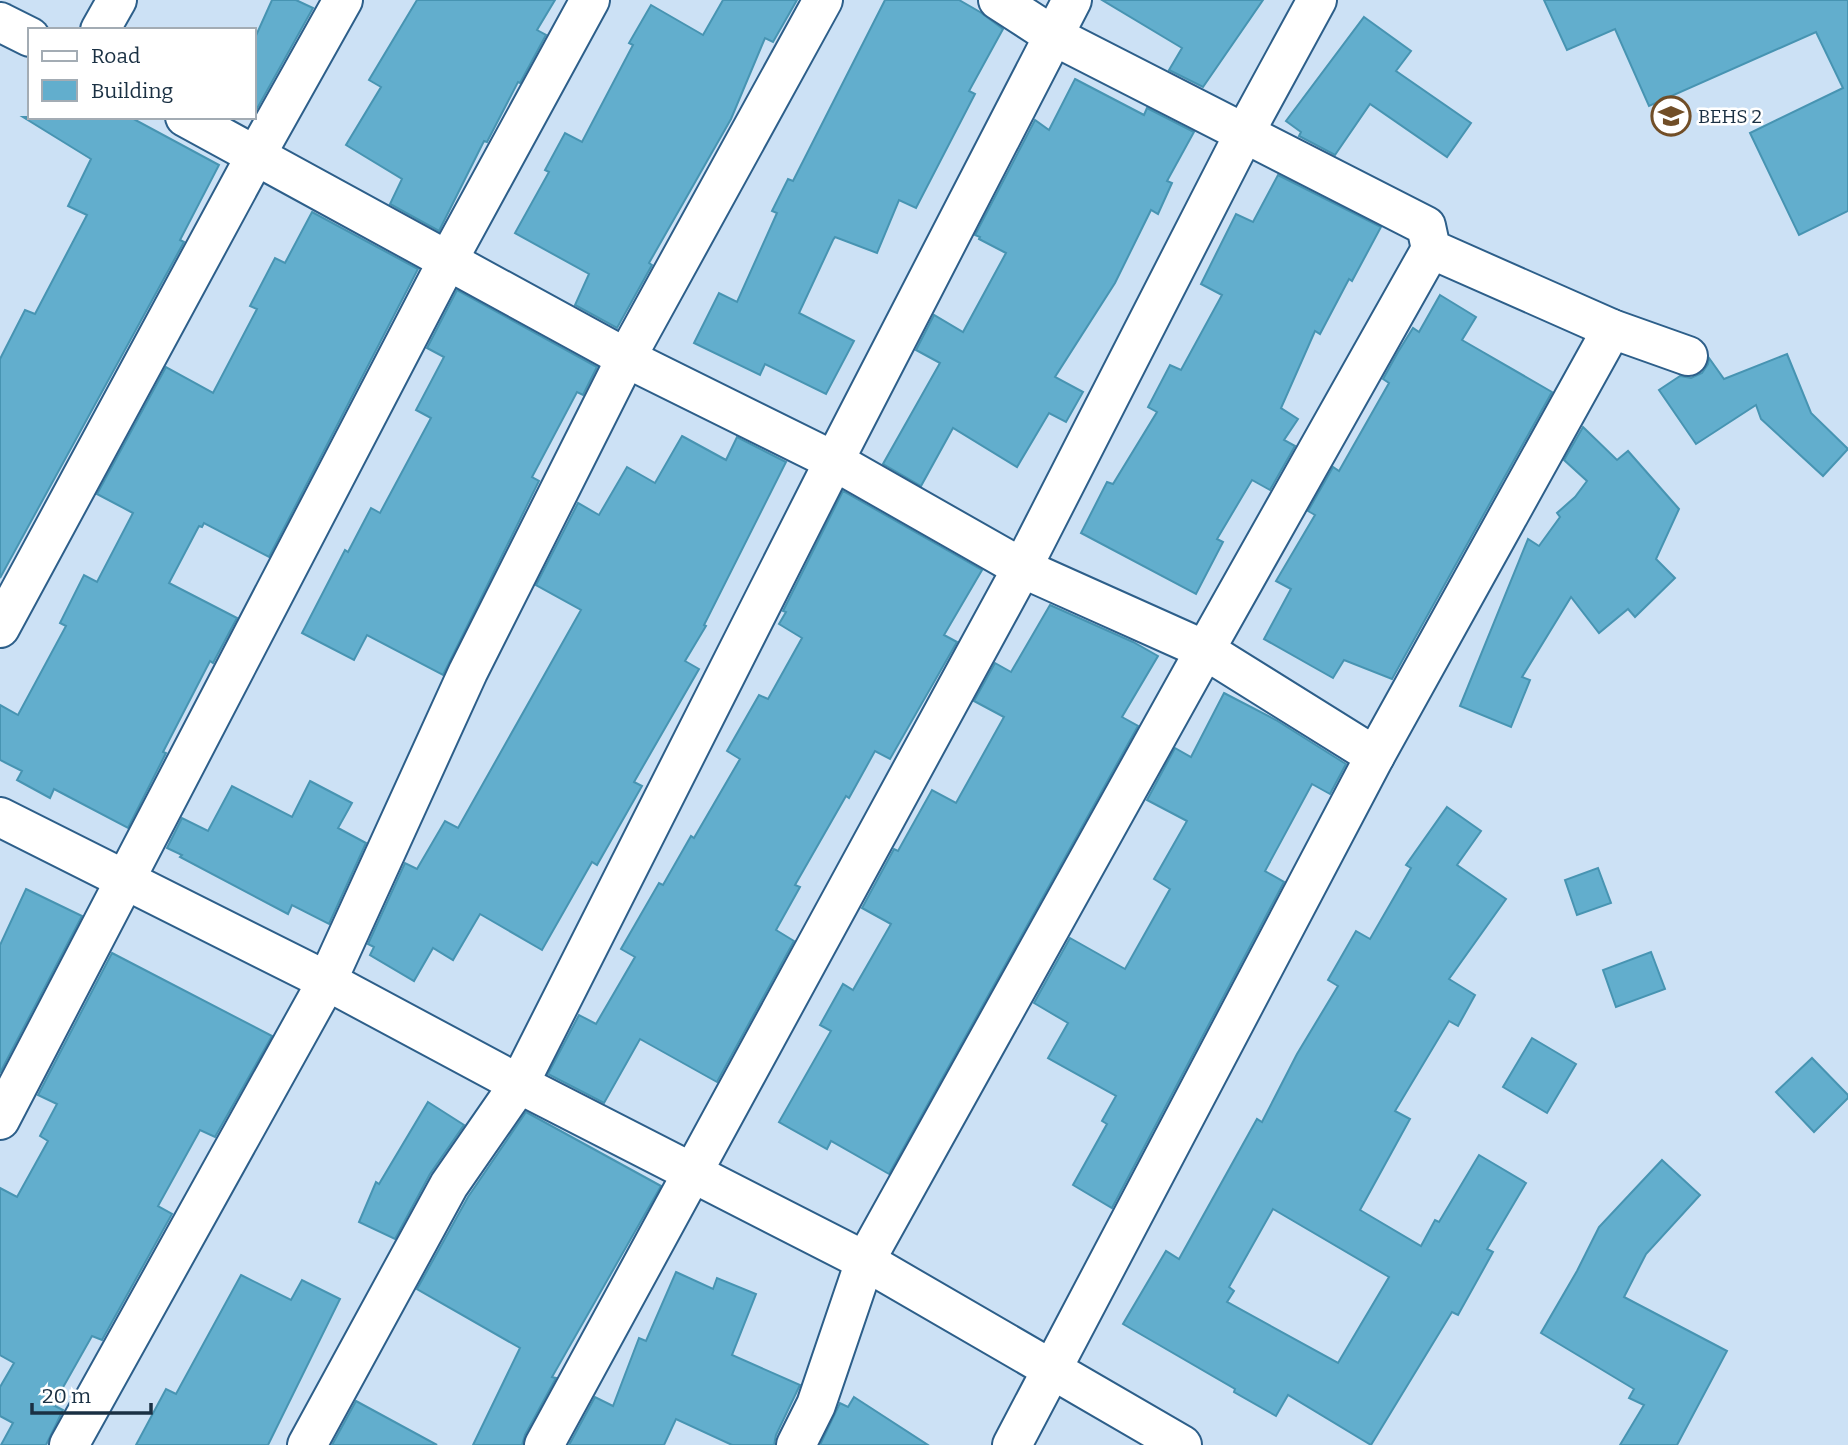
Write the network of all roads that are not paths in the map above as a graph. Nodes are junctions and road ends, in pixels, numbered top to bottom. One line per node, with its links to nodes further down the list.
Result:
1 (117, 0): 9 (street)
2 (343, 0): 14 (street)
3 (590, 0): 16 (street)
4 (823, 0): 19 (street)
5 (998, 0): 10 (street)
6 (1072, 0): 10 (street)
7 (1317, 0): 13 (street)
8 (0, 22): 11 (street)
9 (101, 28)
10 (1052, 35): 13 (street); 20 (street)
11 (28, 36)
12 (189, 119): 14 (street)
13 (1245, 132): 15 (street); 21 (street)
14 (256, 155): 16 (street); 22 (street)
15 (1431, 249): 17 (street); 23 (street)
16 (448, 260): 19 (street); 26 (street)
17 (1612, 329): 18 (street); 24 (street)
18 (1688, 356)
19 (626, 358): 20 (street); 27 (street)
20 (834, 461): 21 (street); 28 (street)
21 (1022, 568): 23 (street); 30 (street)
22 (0, 628)
23 (1205, 650): 24 (street); 31 (street)
24 (1375, 756): 32 (street)
25 (0, 817): 26 (street)
26 (124, 878): 27 (street); 29 (street)
27 (327, 981): 28 (street); 33 (street)
28 (519, 1084): 30 (street); 34 (street)
29 (0, 1119)
30 (693, 1171): 31 (street); 35 (street)
31 (865, 1261): 32 (street); 36 (street)
32 (1052, 1371): 37 (street); 38 (street)
33 (69, 1445)
34 (307, 1445)
35 (544, 1445)
36 (796, 1445)
37 (1012, 1445)
38 (1182, 1445)

